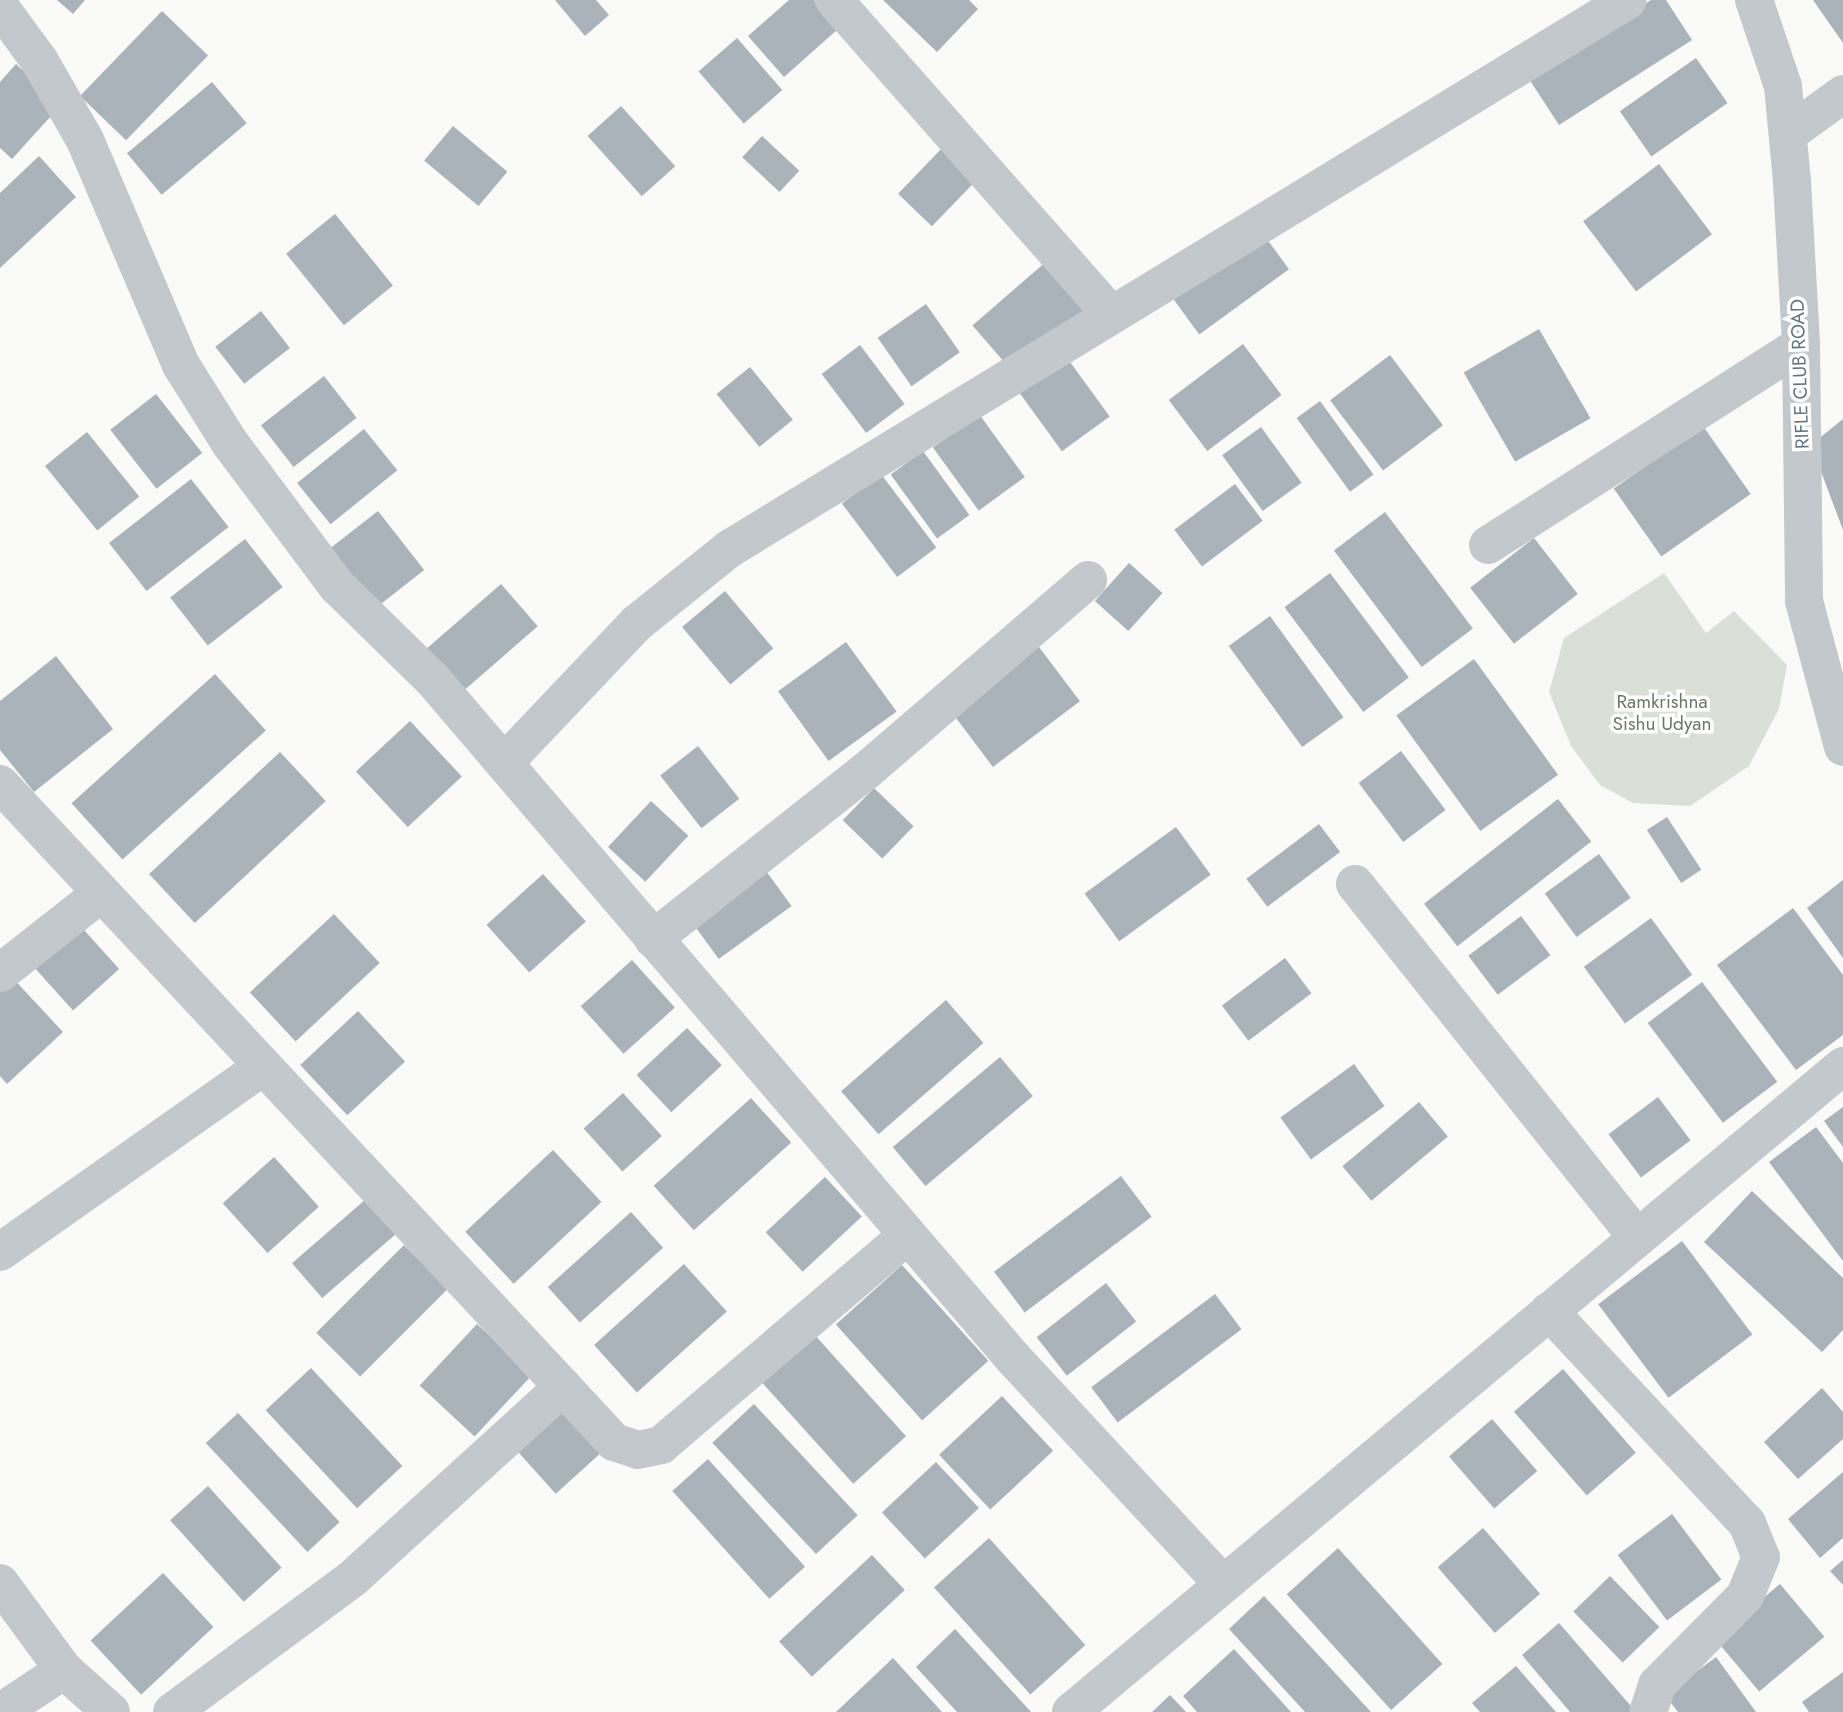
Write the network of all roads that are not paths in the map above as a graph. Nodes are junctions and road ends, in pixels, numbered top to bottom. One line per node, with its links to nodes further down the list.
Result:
1 (834, 0): 7 (street)
2 (1628, 0): 7 (street)
3 (1754, 0): 6 (street, RIFLE CLUB ROAD)
4 (5, 27): 12 (street)
5 (1843, 94): 6 (street)
6 (1788, 134): 8 (street, RIFLE CLUB ROAD)
7 (1111, 314): 12 (street)
8 (1801, 345): 9 (street); 11 (street, RIFLE CLUB ROAD)
9 (1488, 545)
10 (1088, 580): 16 (street)
11 (1843, 747)
12 (503, 763): 16 (street)
13 (0, 784): 15 (street)
14 (1355, 884): 21 (street)
15 (100, 894): 17 (street); 19 (street)
16 (653, 939): 20 (street)
17 (0, 973)
18 (1843, 1066): 21 (street)
19 (262, 1067): 22 (street); 24 (street)
20 (908, 1236): 24 (street); 25 (street)
21 (1637, 1237): 23 (street)
22 (0, 1252)
23 (1549, 1311): 25 (street); 32 (street)
24 (563, 1387): 30 (street)
25 (1221, 1582): 31 (street)
26 (0, 1583): 27 (street)
27 (64, 1670): 28 (street); 29 (street)
28 (1, 1712)
29 (111, 1712)
30 (173, 1712)
31 (1071, 1712)
32 (1648, 1712)

